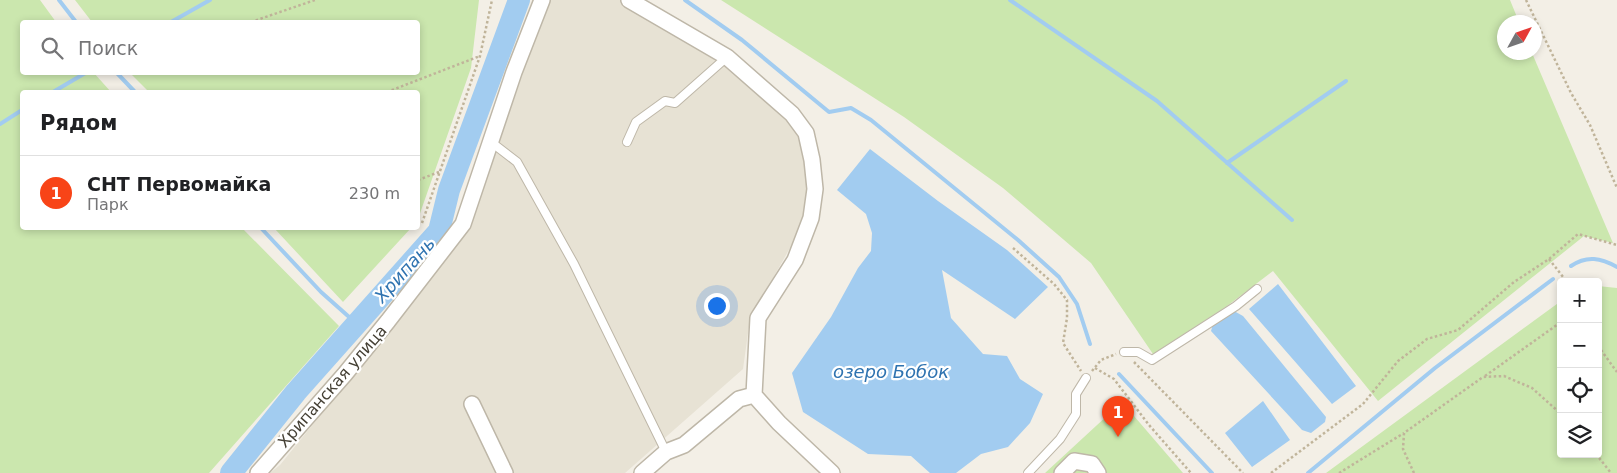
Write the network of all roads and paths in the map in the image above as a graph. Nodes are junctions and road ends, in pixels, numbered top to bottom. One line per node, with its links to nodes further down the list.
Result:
1 (315, 0): 6 (path)
2 (492, 0): 7 (path)
3 (542, 0): 10 (street, Хрипанская улица)
4 (629, 0): 8 (street)
5 (1526, 0): 14 (path)
6 (257, 20)
7 (480, 56): 9 (path); 12 (path)
8 (727, 57): 11 (lane); 28 (street)
9 (392, 90)
10 (491, 142): 32 (lane); 34 (street, Хрипанская улица)
11 (627, 142)
12 (440, 172): 13 (path); 15 (path)
13 (420, 179)
14 (1617, 188)
15 (422, 223)
16 (1617, 245): 18 (path)
17 (1013, 248): 27 (path)
18 (1548, 259): 19 (path); 43 (path)
19 (1564, 278)
20 (1257, 289): 23 (lane)
21 (1560, 323): 26 (path)
22 (1602, 351): 25 (path)
23 (1124, 352): 24 (path); 42 (path)
24 (1095, 368): 27 (path); 41 (path)
25 (1617, 372)
26 (1483, 377): 30 (path); 31 (path)
27 (1086, 378): 38 (lane)
28 (754, 395): 32 (street); 37 (street)
29 (472, 404): 35 (street)
30 (1560, 413)
31 (1404, 433): 44 (path); 45 (path)
32 (666, 452): 36 (street)
33 (1599, 458): 46 (path)
34 (258, 473)
35 (505, 473)
36 (642, 473)
37 (832, 473)
38 (1028, 473)
39 (1062, 473): 40 (street)
40 (1098, 473)
41 (1191, 473)
42 (1243, 473)
43 (1271, 473)
44 (1339, 473)
45 (1414, 473)
46 (1611, 473)

